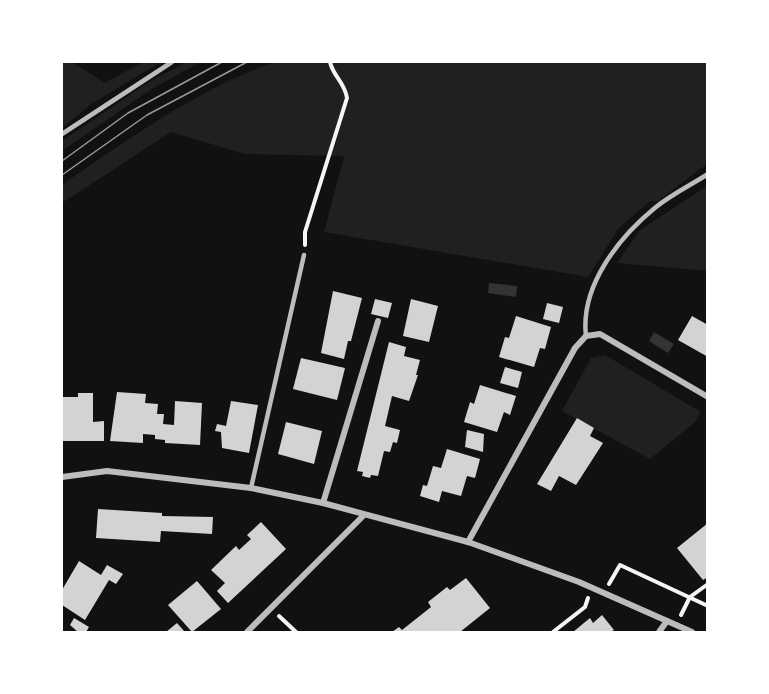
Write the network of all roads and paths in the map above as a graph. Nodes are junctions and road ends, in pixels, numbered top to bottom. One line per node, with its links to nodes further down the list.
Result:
1 (172, 62): 3 (lane)
2 (330, 62): 5 (path)
3 (62, 134)
4 (708, 174): 7 (lane)
5 (304, 255): 10 (lane)
6 (378, 321): 11 (street)
7 (586, 336): 8 (street); 13 (street)
8 (708, 397)
9 (62, 477): 10 (street)
10 (251, 488): 11 (street)
11 (323, 503): 12 (street)
12 (364, 515): 13 (street); 19 (street)
13 (468, 542): 15 (street)
14 (708, 584): 17 (path)
15 (593, 588): 16 (street); 24 (path)
16 (604, 593): 17 (path); 20 (street)
17 (690, 597): 18 (path); 21 (path)
18 (708, 606)
19 (273, 609): 22 (street); 23 (path)
20 (667, 621): 21 (street); 25 (street)
21 (676, 624): 26 (street)
22 (248, 633)
23 (296, 633)
24 (553, 633)
25 (660, 633)
26 (692, 633)

